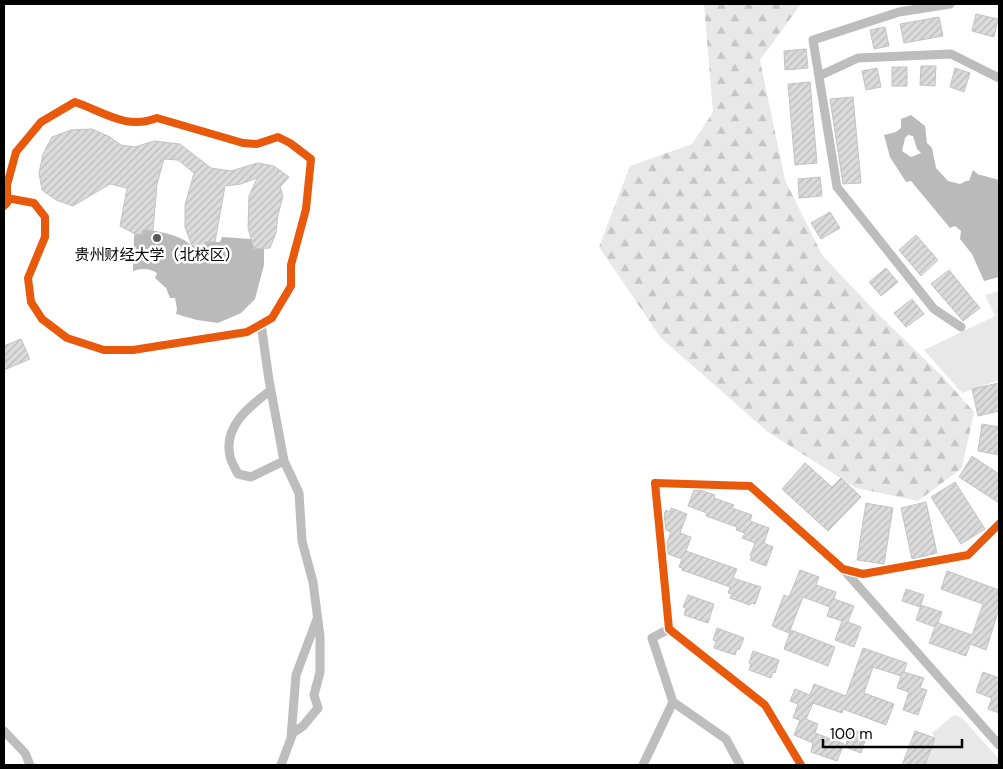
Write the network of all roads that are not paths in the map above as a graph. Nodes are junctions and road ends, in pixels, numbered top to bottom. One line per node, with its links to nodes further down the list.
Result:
1 (950, 4): 2 (street)
2 (819, 76): 3 (street); 6 (street)
3 (999, 78)
4 (5, 202): 5 (street); 5 (street)
5 (261, 324): 7 (street)
6 (961, 326)
7 (271, 390): 8 (street); 8 (street)
8 (284, 461): 11 (street)
9 (999, 524): 10 (street)
10 (844, 570): 12 (street); 16 (street)
11 (317, 618): 15 (street); 15 (street)
12 (669, 629): 13 (street); 21 (street)
13 (673, 702): 19 (street); 20 (street)
14 (4, 731): 17 (street)
15 (293, 733): 18 (street)
16 (999, 745)
17 (30, 765)
18 (281, 765)
19 (643, 765)
20 (740, 765)
21 (801, 765)

